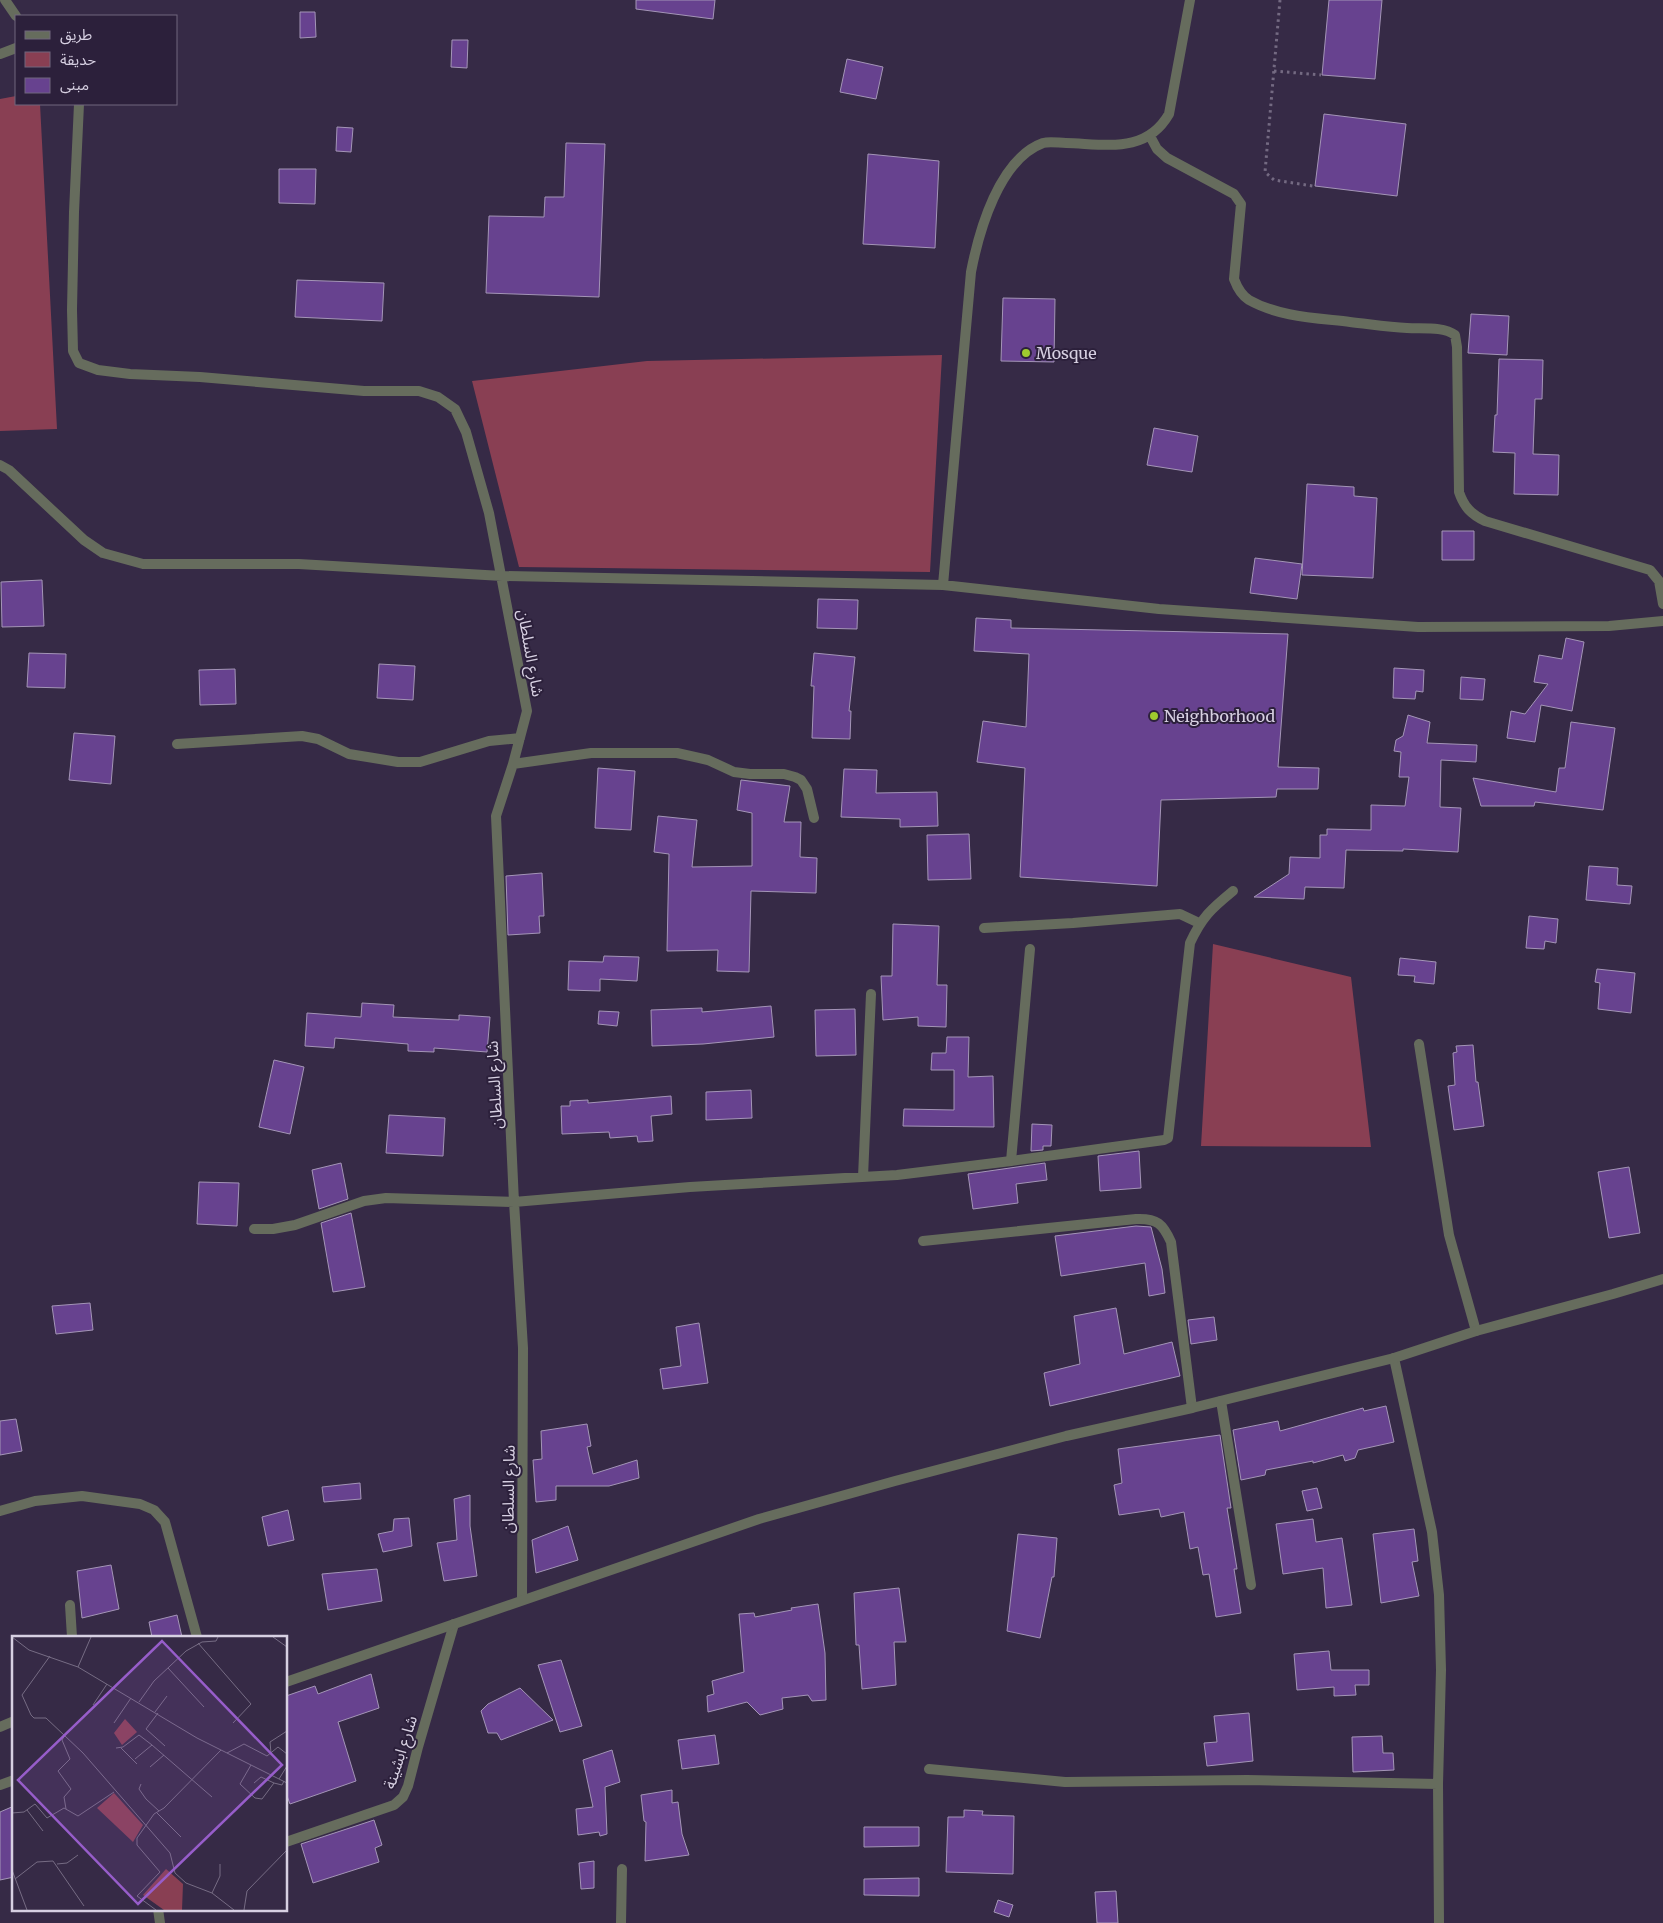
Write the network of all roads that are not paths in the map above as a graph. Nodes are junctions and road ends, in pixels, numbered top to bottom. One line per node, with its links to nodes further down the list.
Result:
1 (4, 0): 3 (street)
2 (1190, 0): 7 (street)
3 (15, 15)
4 (15, 48): 5 (street)
5 (0, 54)
6 (79, 105): 9 (street, شارع السلطان)
7 (1150, 136): 10 (street); 11 (street)
8 (0, 465): 9 (street)
9 (502, 576): 10 (street); 13 (street, شارع السلطان)
10 (943, 585): 12 (street)
11 (1663, 604)
12 (1663, 621)
13 (520, 738): 14 (street); 15 (street, شارع السلطان)
14 (177, 744)
15 (512, 764): 16 (street); 25 (street, شارع السلطان)
16 (814, 818)
17 (1233, 891): 18 (street)
18 (1199, 923): 19 (street); 23 (street)
19 (984, 928)
20 (1030, 949): 23 (street)
21 (871, 994): 24 (street)
22 (1419, 1044): 29 (street)
23 (1011, 1161): 24 (street)
24 (863, 1177): 25 (street)
25 (514, 1202): 26 (street); 35 (street, شارع السلطان)
26 (254, 1229)
27 (923, 1241): 32 (street)
28 (1663, 1278): 29 (street)
29 (1476, 1331): 30 (street)
30 (1394, 1358): 31 (street); 45 (street)
31 (1221, 1401): 32 (street); 34 (street)
32 (1192, 1408): 35 (street)
33 (0, 1511): 39 (street)
34 (1251, 1585)
35 (522, 1600): 37 (street)
36 (70, 1605): 38 (street)
37 (454, 1624): 40 (street); 47 (street, شارع ابشينة)
38 (72, 1636)
39 (197, 1636)
40 (288, 1681)
41 (12, 1722): 42 (street)
42 (0, 1726)
43 (929, 1769): 45 (street)
44 (12, 1781): 46 (street)
45 (1438, 1784): 52 (street)
46 (0, 1785)
47 (288, 1841)
48 (622, 1869): 51 (street)
49 (158, 1910): 50 (street)
50 (160, 1923)
51 (621, 1923)
52 (1438, 1923)

